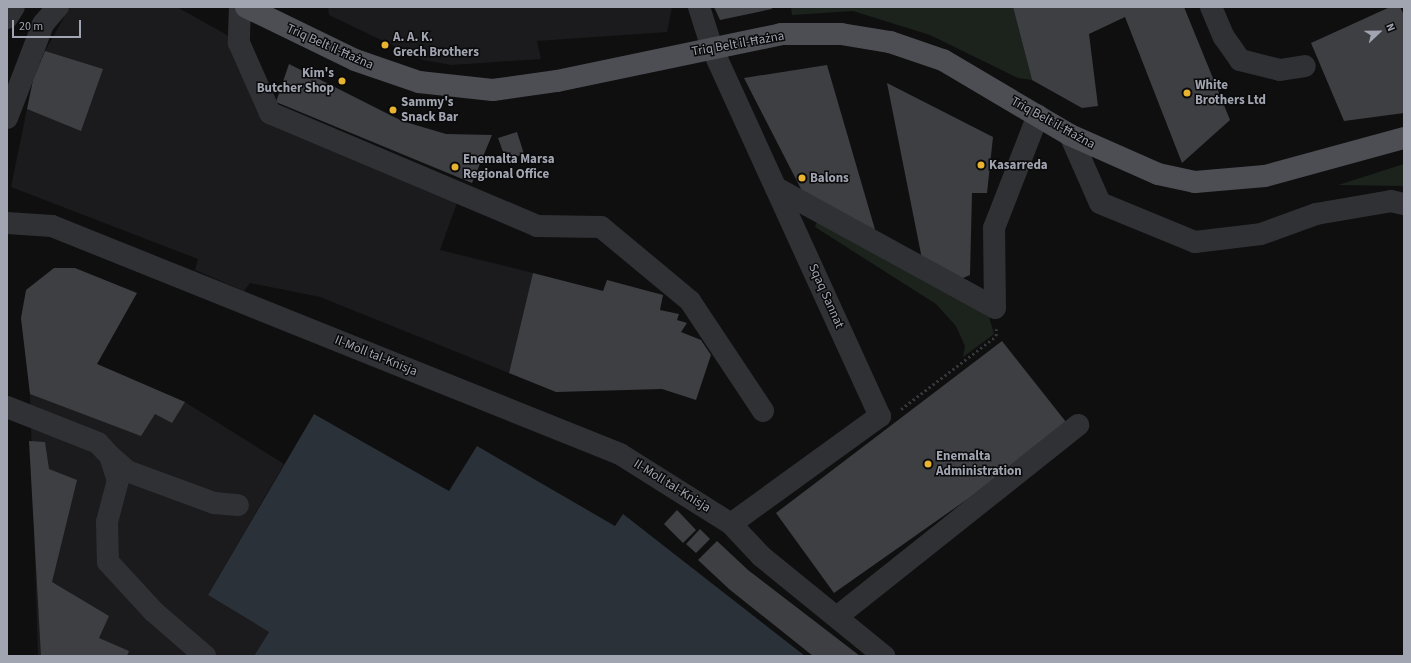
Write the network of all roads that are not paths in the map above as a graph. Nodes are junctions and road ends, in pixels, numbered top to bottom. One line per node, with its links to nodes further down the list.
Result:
1 (14, 7): 7 (street)
2 (58, 7): 11 (street)
3 (240, 7): 18 (street)
4 (246, 7): 8 (main road, Triq Belt il-Ħażna)
5 (699, 7): 8 (street, Sqaq Sannat)
6 (1211, 7): 9 (street)
7 (7, 18)
8 (712, 48): 10 (main road, Triq Belt il-Ħażna); 14 (street, Sqaq Sannat)
9 (1305, 66)
10 (1038, 116): 12 (main road, Triq Belt il-Ħażna); 14 (street)
11 (7, 118)
12 (1070, 135): 13 (main road, Triq Belt il-Ħażna); 15 (street)
13 (1404, 138)
14 (778, 190): 22 (street, Sqaq Sannat)
15 (1404, 204)
16 (7, 223): 22 (street, Il-Moll tal-Knisja)
17 (7, 407): 20 (street)
18 (763, 411)
19 (1078, 425): 23 (street)
20 (110, 456): 21 (street); 24 (street)
21 (238, 505)
22 (731, 524): 23 (street, Il-Moll tal-Knisja)
23 (838, 616): 25 (street, Il-Moll tal-Knisja)
24 (205, 656)
25 (884, 656)

